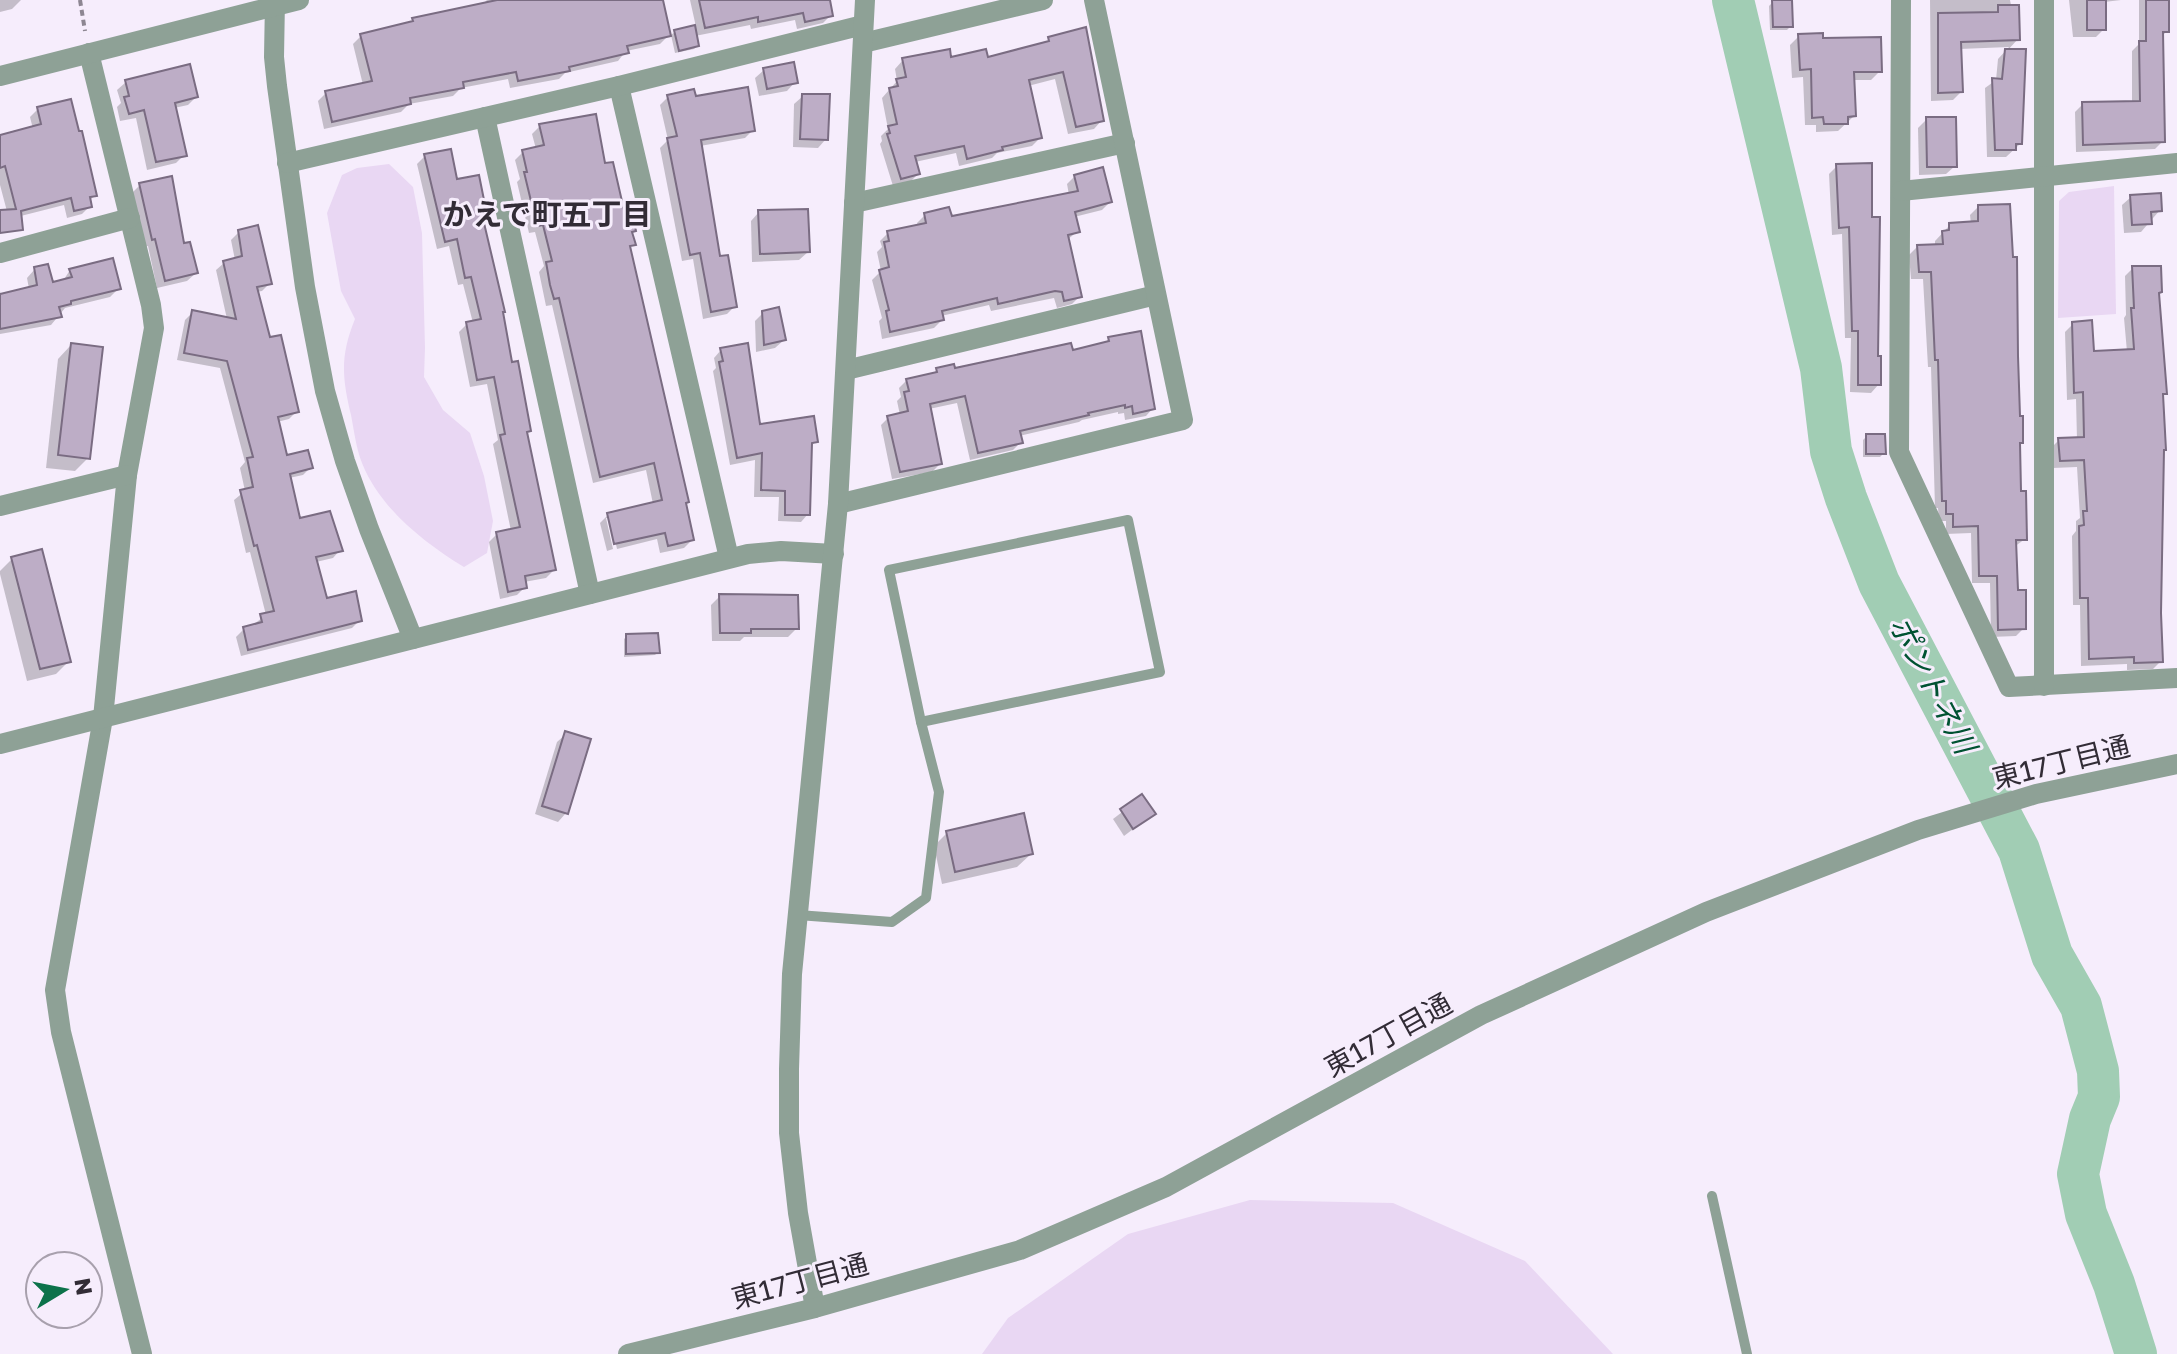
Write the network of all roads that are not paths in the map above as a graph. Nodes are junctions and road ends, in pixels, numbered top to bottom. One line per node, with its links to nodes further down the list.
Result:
1 (299, 0): 7 (street)
2 (865, 0): 8 (street)
3 (1043, 0): 8 (street)
4 (1094, 0): 13 (street)
5 (1901, 0): 17 (street)
6 (2044, 0): 16 (street)
7 (274, 3): 9 (street); 14 (street)
8 (863, 34): 11 (street); 18 (street)
9 (89, 53): 10 (street); 19 (street)
10 (0, 76)
11 (619, 86): 12 (street); 27 (street)
12 (485, 117): 14 (street); 28 (street)
13 (1125, 143): 18 (street); 21 (street)
14 (287, 163): 29 (street)
15 (2177, 163): 16 (street)
16 (2046, 175): 17 (street); 31 (street)
17 (1901, 191): 31 (street)
18 (854, 203): 22 (street)
19 (130, 218): 20 (street); 23 (street)
20 (0, 253)
21 (1156, 295): 22 (street); 24 (street)
22 (846, 370): 24 (street)
23 (127, 475): 25 (street); 32 (street)
24 (838, 504): 26 (street)
25 (0, 506)
26 (834, 554): 27 (street); 36 (street)
27 (729, 558): 28 (street)
28 (590, 594): 29 (street)
29 (413, 639): 32 (street)
30 (2177, 678): 31 (street)
31 (2044, 686)
32 (103, 718): 34 (street); 39 (street)
33 (921, 722): 33 (lane); 36 (lane)
34 (0, 744)
35 (2177, 764): 38 (street, 東17丁目通)
36 (798, 915): 38 (street)
37 (1712, 1196): 41 (lane)
38 (815, 1308): 40 (street, 東17丁目通)
39 (142, 1354)
40 (628, 1354)
41 (1747, 1354)

